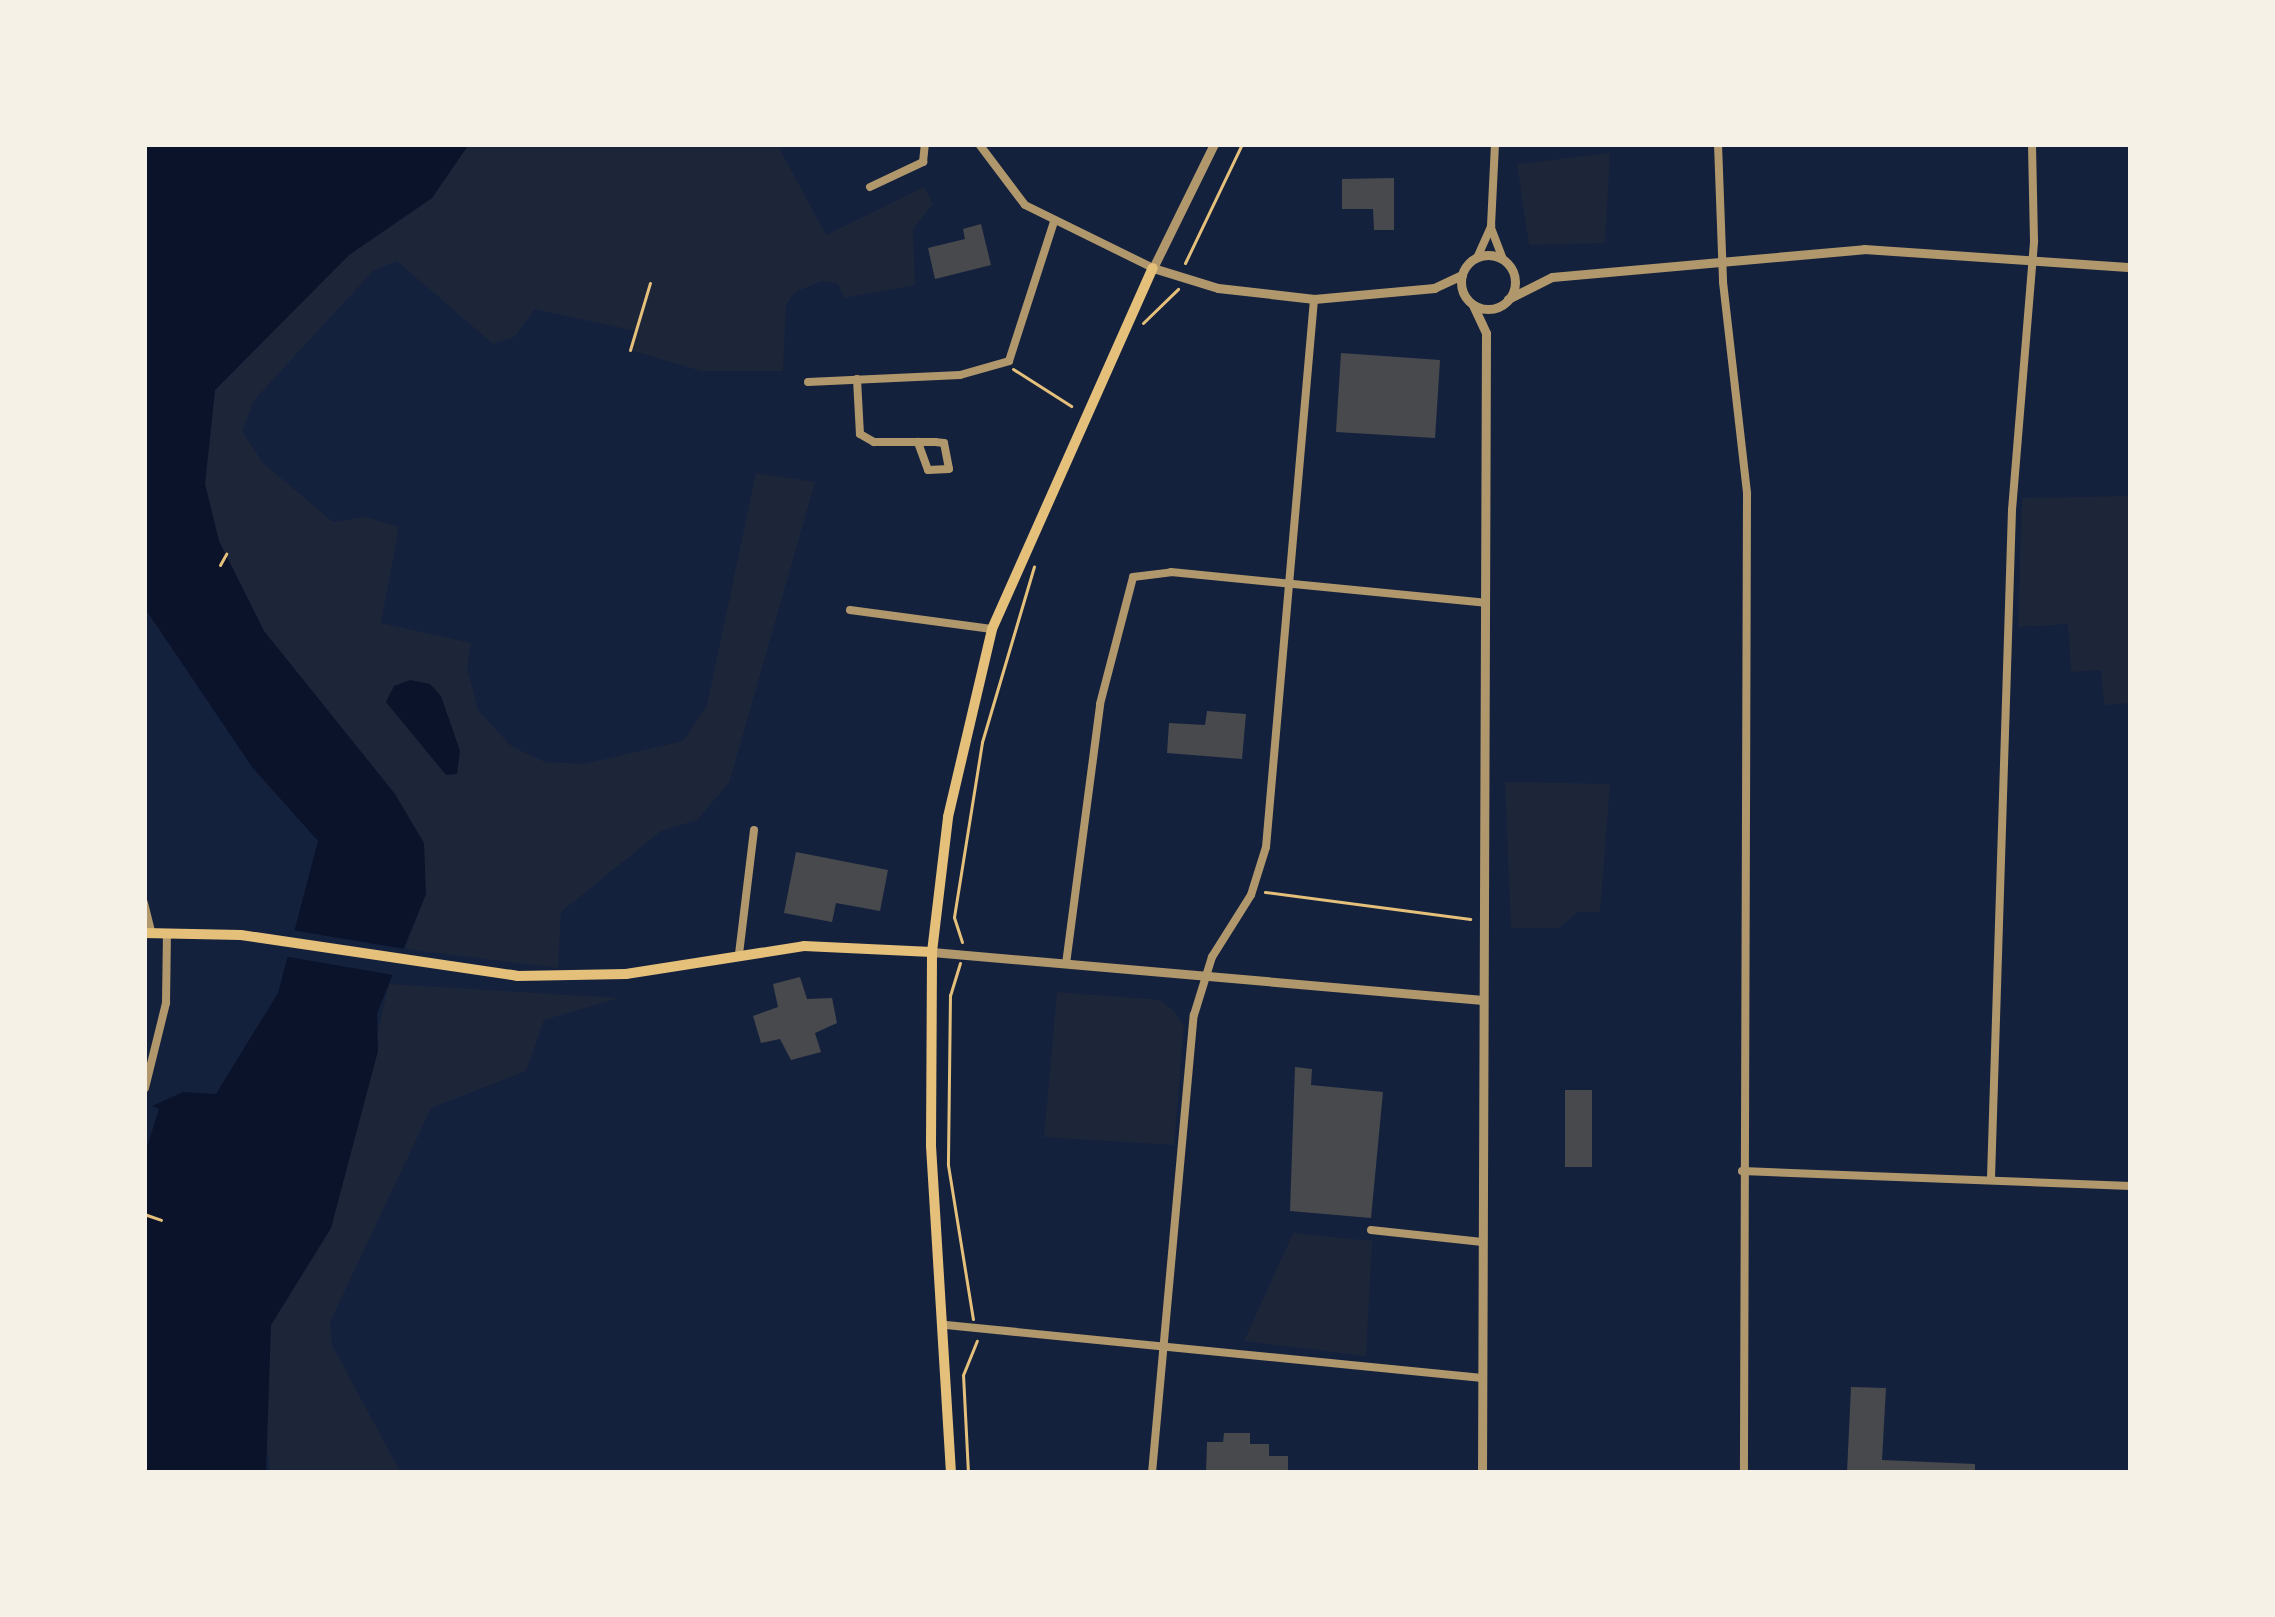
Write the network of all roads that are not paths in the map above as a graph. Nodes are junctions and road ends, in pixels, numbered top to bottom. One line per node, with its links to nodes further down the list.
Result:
1 (925, 144): 7 (street)
2 (979, 144): 8 (street)
3 (1214, 144): 15 (street)
4 (1495, 144): 9 (street)
5 (1718, 144): 11 (street)
6 (2032, 144): 12 (street)
7 (870, 187)
8 (1054, 222): 15 (street); 23 (street)
9 (1491, 226): 10 (street); 13 (street)
10 (1477, 258): 13 (street); 16 (street)
11 (1721, 259): 12 (street); 17 (street); 40 (street)
12 (2032, 261): 14 (street); 41 (street)
13 (1507, 264): 17 (street); 20 (street)
14 (2131, 267)
15 (1153, 268): 19 (street); 29 (main road)
16 (1462, 275): 18 (street); 21 (street)
17 (1538, 280): 20 (street)
18 (1434, 288): 19 (street); 21 (street)
19 (1314, 299): 26 (street)
20 (1504, 302): 21 (street); 22 (street)
21 (1470, 303): 22 (street)
22 (1486, 333): 27 (street)
23 (857, 380): 24 (street); 25 (street)
24 (808, 382)
25 (918, 442): 25 (street)
26 (1287, 584): 27 (street); 36 (street); 37 (street)
27 (1485, 603): 38 (street)
28 (850, 610): 29 (street)
29 (992, 629): 34 (main road)
30 (754, 830): 35 (street)
31 (144, 903): 33 (street)
32 (167, 932): 33 (main road); 35 (main road); 39 (street)
33 (147, 933)
34 (932, 952): 35 (main road); 36 (street); 45 (main road)
35 (740, 955)
36 (1066, 964): 37 (street)
37 (1206, 976): 38 (street); 46 (street)
38 (1483, 1000): 44 (street)
39 (145, 1088)
40 (1742, 1171): 41 (street); 51 (street)
41 (1991, 1178): 42 (street)
42 (2131, 1186)
43 (1371, 1230): 44 (street)
44 (1482, 1242): 47 (street)
45 (946, 1325): 46 (street); 48 (main road)
46 (1163, 1346): 47 (street); 49 (street)
47 (1482, 1378): 50 (street)
48 (951, 1473)
49 (1152, 1473)
50 (1482, 1473)
51 (1744, 1473)

